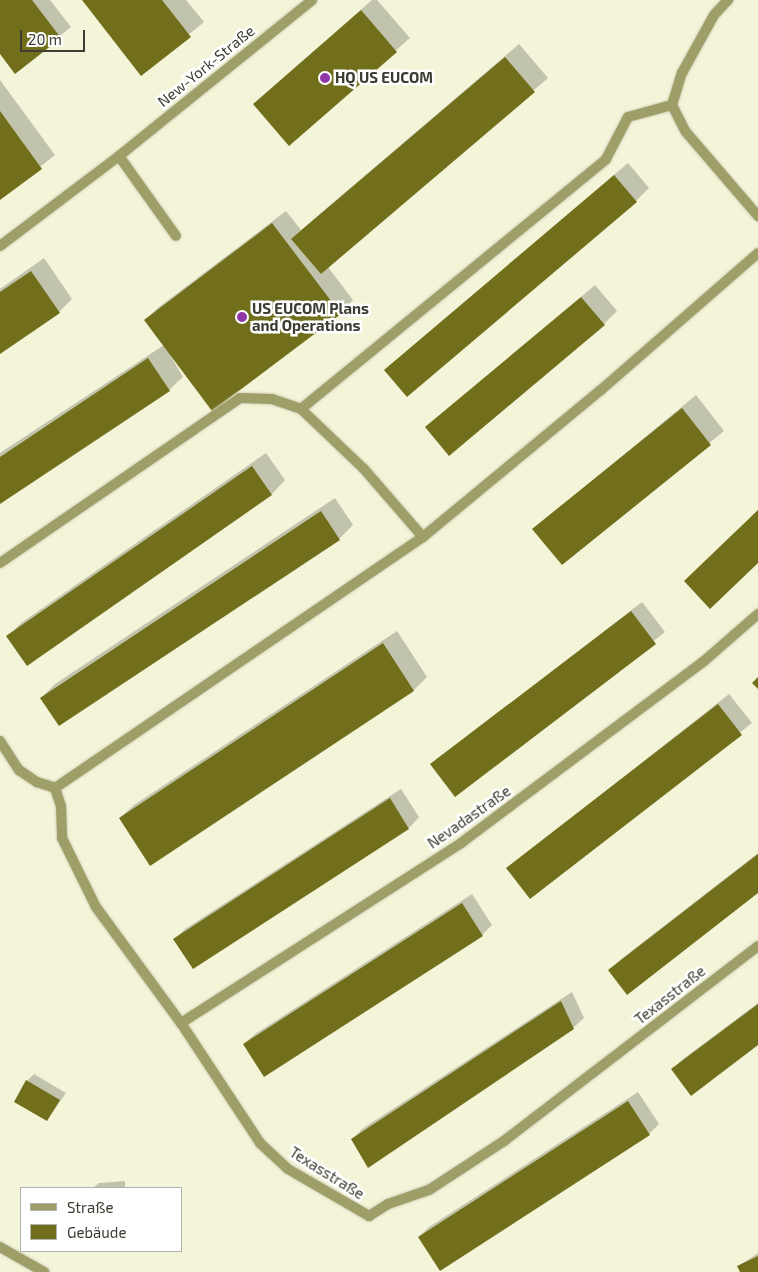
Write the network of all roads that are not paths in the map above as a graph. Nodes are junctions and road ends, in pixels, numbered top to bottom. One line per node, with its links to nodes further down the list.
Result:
1 (312, 0): 4 (street, New-York-Straße)
2 (728, 0): 3 (street)
3 (672, 105): 5 (street); 9 (street)
4 (119, 156): 6 (street); 7 (street, New-York-Straße)
5 (758, 216)
6 (176, 236)
7 (0, 246)
8 (758, 253): 10 (street)
9 (301, 410): 10 (street); 11 (street)
10 (423, 537): 14 (street)
11 (0, 563)
12 (758, 614): 16 (street, Nevadastraße)
13 (0, 741): 14 (street)
14 (55, 788): 16 (street, Texasstraße)
15 (758, 946): 16 (street, Texasstraße)
16 (181, 1023)
17 (0, 1247): 18 (street)
18 (44, 1272)

